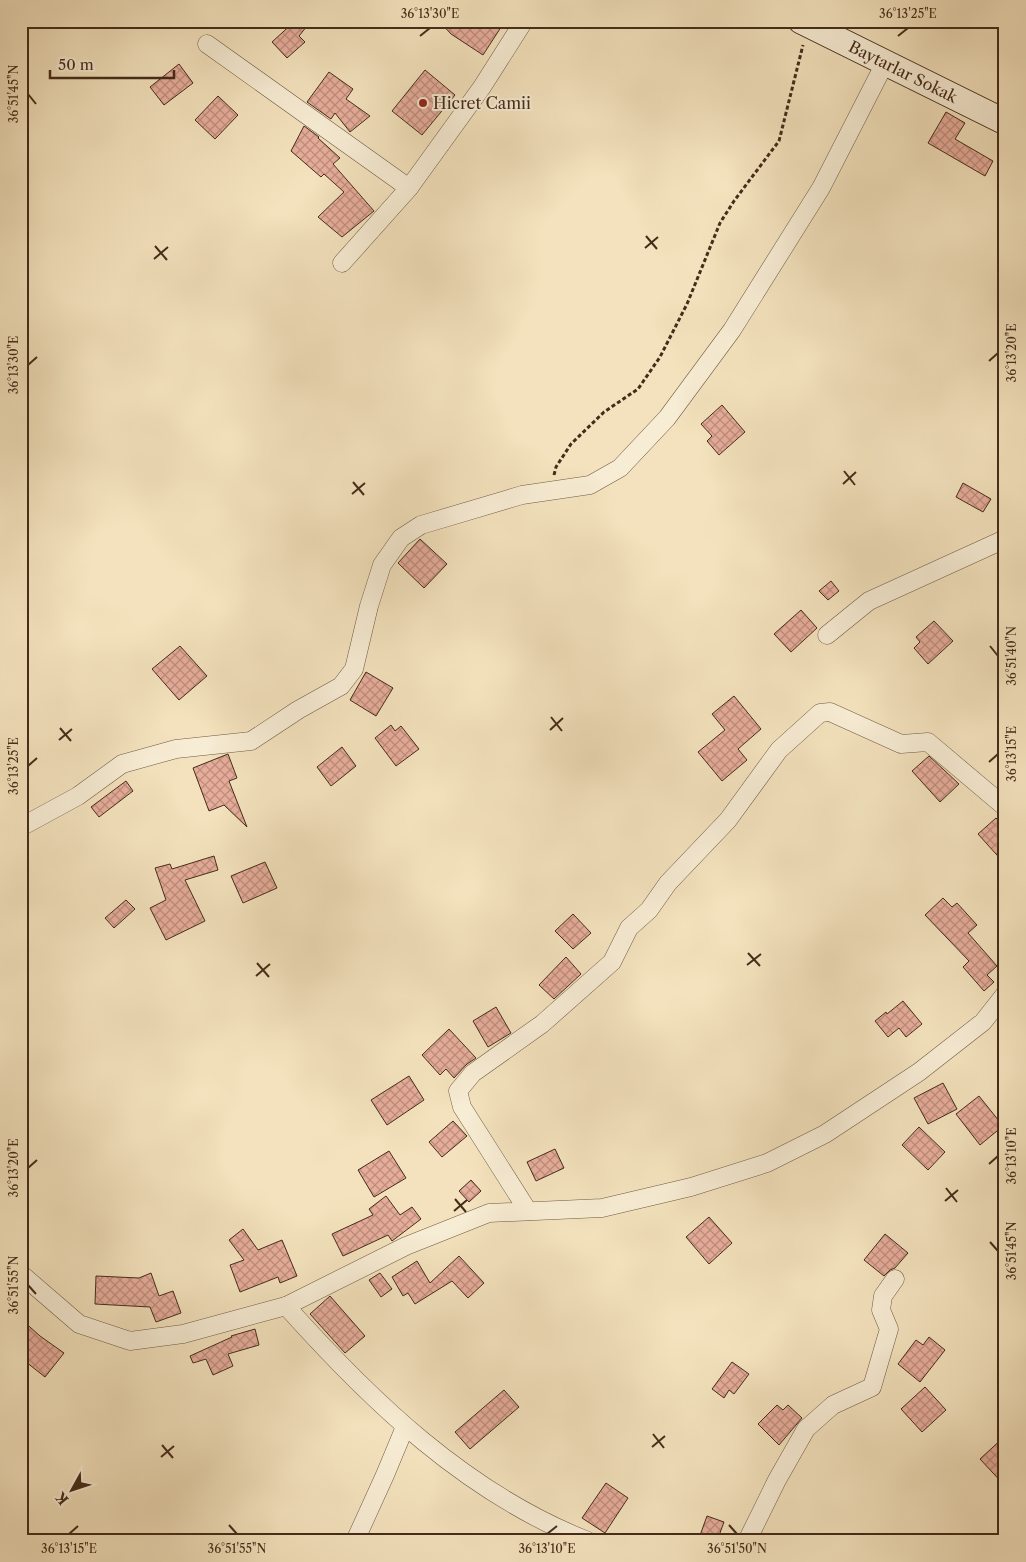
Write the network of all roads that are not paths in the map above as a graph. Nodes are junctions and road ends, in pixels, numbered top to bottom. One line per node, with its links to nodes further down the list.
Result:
1 (524, 21): 6 (street)
2 (805, 23): 4 (street, Baytarlar Sokak)
3 (207, 44): 6 (street)
4 (884, 63): 5 (street, Baytarlar Sokak); 11 (street)
5 (1005, 122)
6 (409, 188): 7 (street)
7 (342, 263)
8 (1005, 539): 9 (street)
9 (827, 635)
10 (1005, 808): 13 (street)
11 (21, 826)
12 (1005, 994): 13 (street)
13 (528, 1211): 16 (street)
14 (21, 1274): 16 (street)
15 (895, 1279): 20 (street)
16 (286, 1306): 17 (street)
17 (405, 1427): 18 (street); 19 (street)
18 (355, 1541)
19 (588, 1541)
20 (747, 1541)

